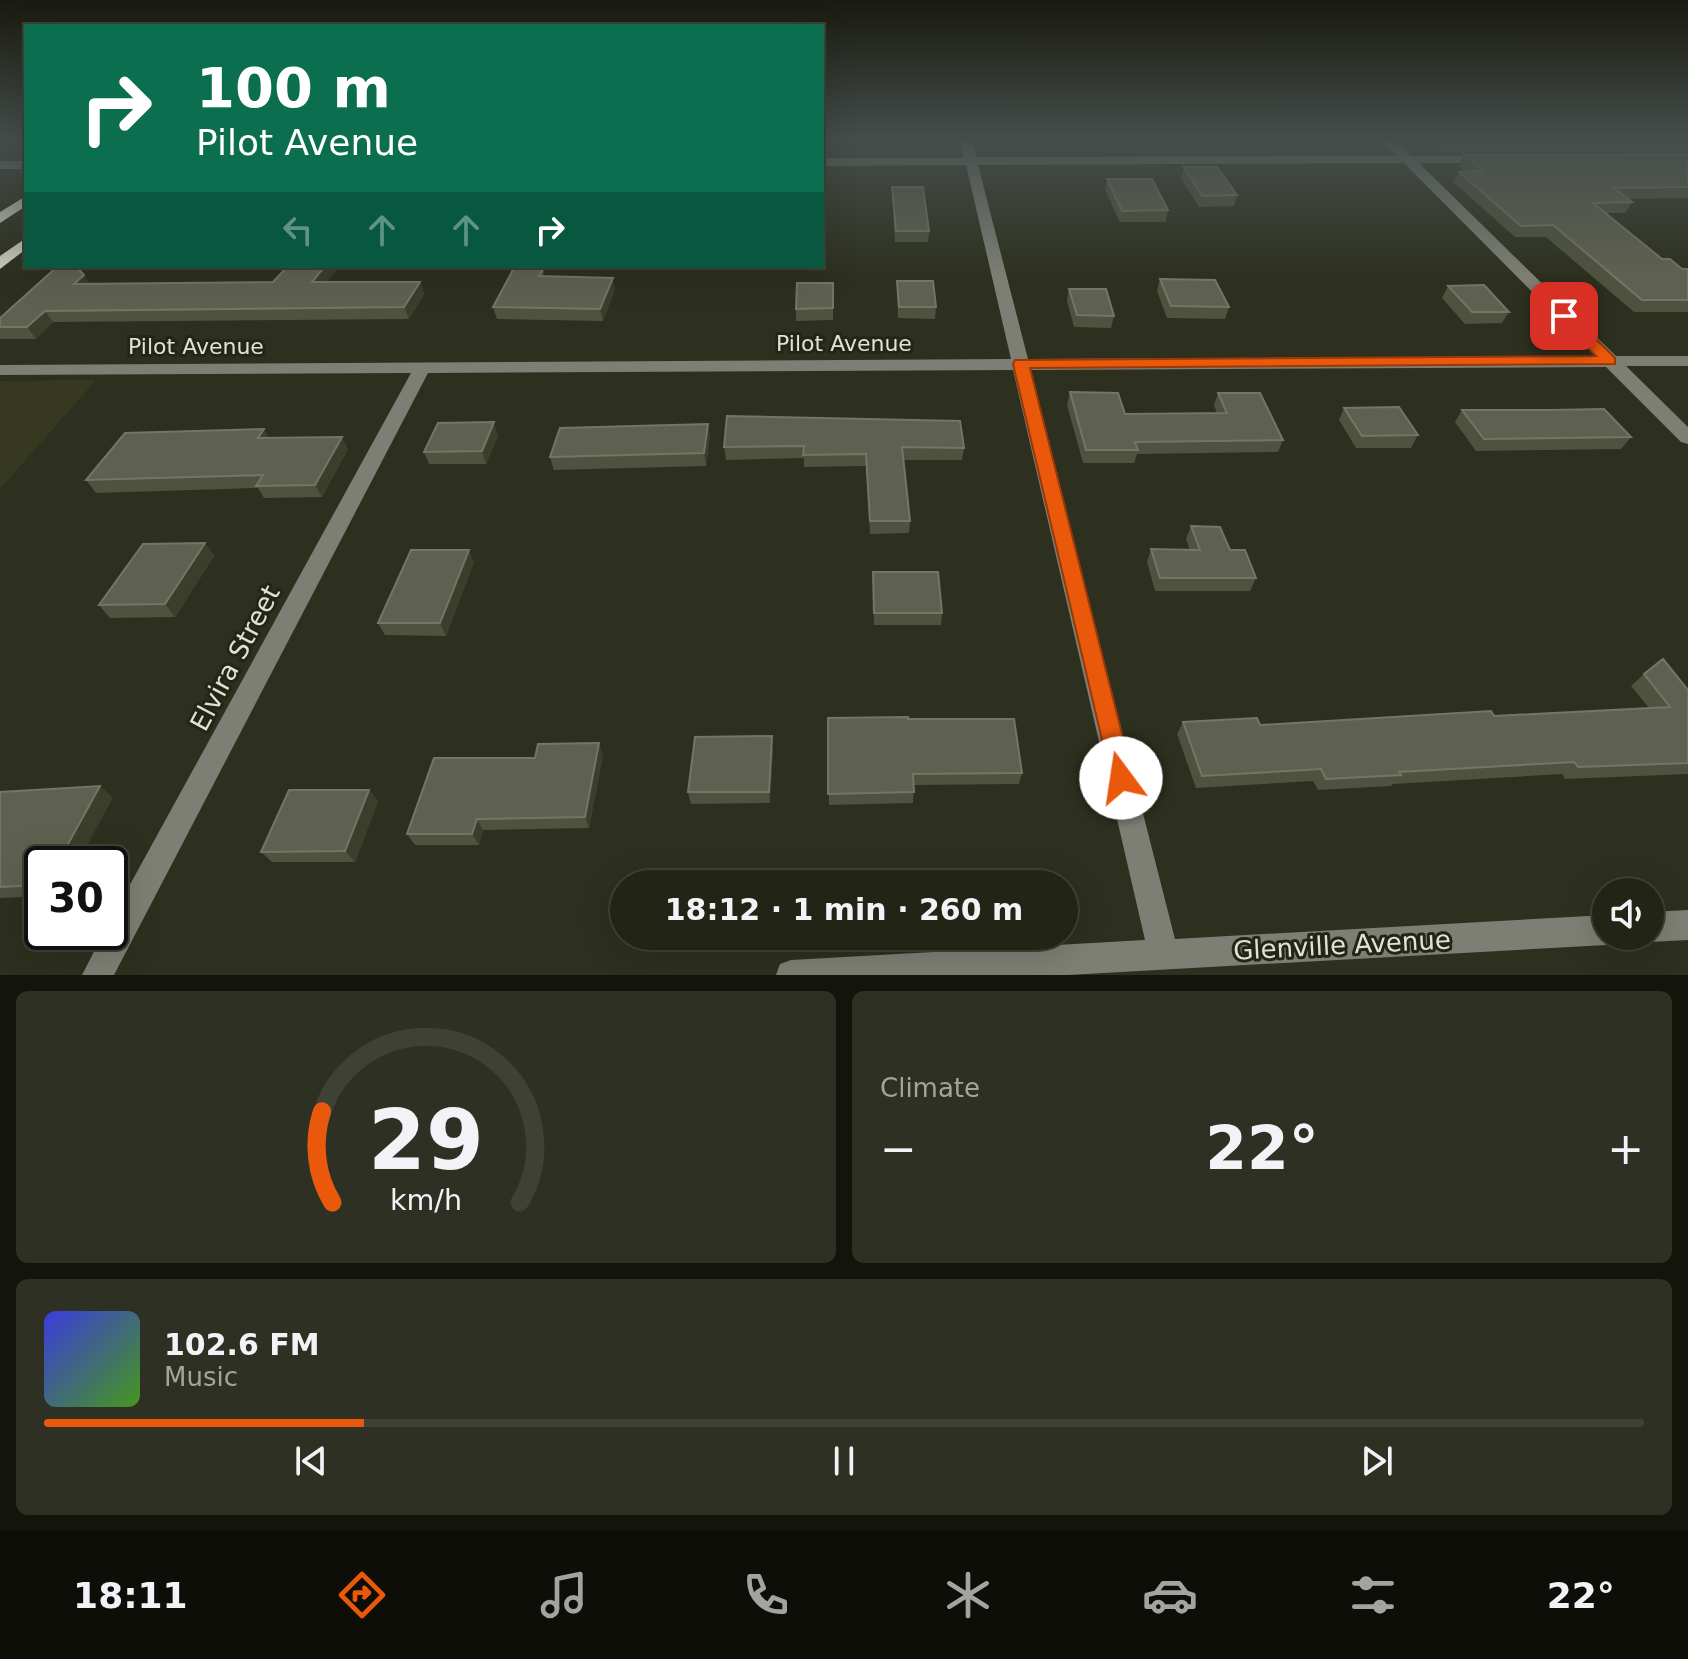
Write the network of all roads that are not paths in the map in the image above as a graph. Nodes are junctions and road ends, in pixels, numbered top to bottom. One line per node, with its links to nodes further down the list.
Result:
1 (977, 186): 9 (street)
2 (1433, 186): 7 (street)
3 (24, 201): 4 (main road)
4 (0, 219)
5 (24, 244): 6 (main road)
6 (0, 264)
7 (1610, 361): 8 (street, Pilot Avenue); 9 (street, Pilot Avenue); 12 (street)
8 (1688, 361)
9 (1021, 364): 10 (street, Pilot Avenue); 16 (street)
10 (422, 368): 11 (street, Pilot Avenue); 17 (street, Elvira Street)
11 (0, 370)
12 (1688, 438)
13 (1688, 925): 14 (street)
14 (1664, 926)
15 (1592, 931): 16 (street, Glenville Avenue)
16 (1164, 956): 18 (street, Glenville Avenue)
17 (97, 975)
18 (791, 975)

